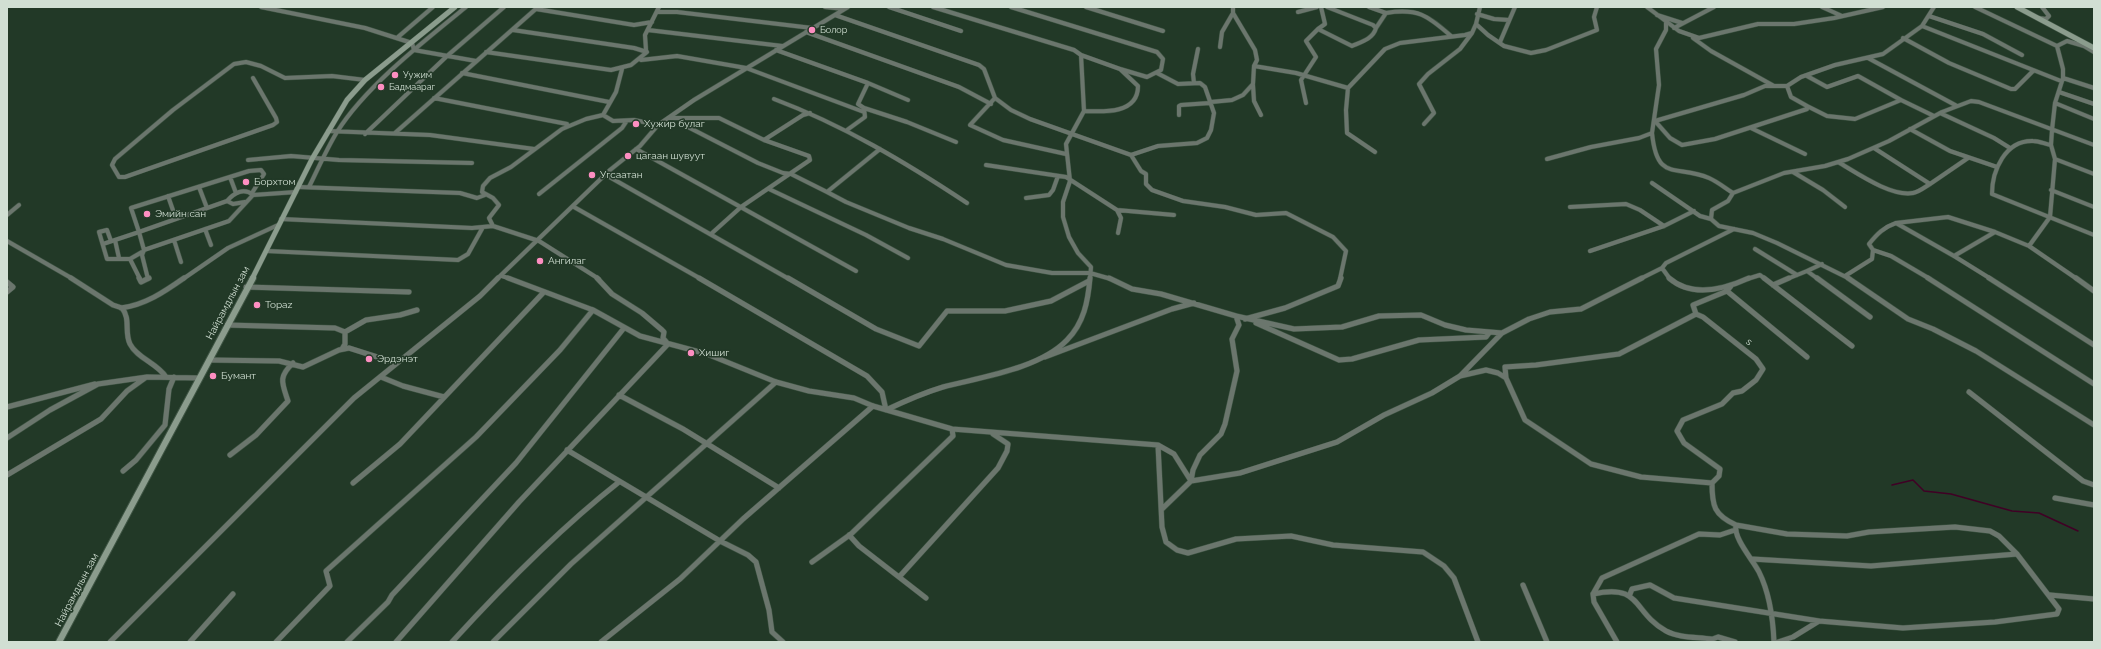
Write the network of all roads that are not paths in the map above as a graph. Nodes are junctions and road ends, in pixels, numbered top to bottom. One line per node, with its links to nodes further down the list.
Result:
1 (261, 7): 57 (street)
2 (433, 7): 57 (street)
3 (456, 7): 61 (main road, Найрамдлын зам)
4 (466, 7): 67 (street)
5 (504, 7): 73 (street)
6 (659, 7): 30 (street)
7 (825, 7): 29 (street)
8 (889, 7): 52 (street)
9 (933, 7): 71 (street)
10 (1011, 7): 84 (street)
11 (1086, 7): 53 (street)
12 (1233, 7): 32 (street)
13 (1314, 7): 31 (street)
14 (1321, 7): 49 (street)
15 (1327, 7): 47 (street)
16 (1369, 7): 33 (street)
17 (1480, 7): 34 (street)
18 (1515, 7): 40 (street)
19 (1596, 7): 60 (street)
20 (1647, 7): 35 (street)
21 (1714, 7): 43 (street)
22 (1822, 7): 37 (street)
23 (1883, 7): 37 (street)
24 (1934, 7): 38 (street)
25 (1975, 7): 63 (street)
26 (2017, 7): 39 (main road)
27 (2042, 7): 39 (street)
28 (537, 8): 41 (street); 50 (street)
29 (846, 8): 36 (street)
30 (658, 12): 41 (street); 46 (street)
31 (1298, 12)
32 (1233, 13): 64 (street); 79 (street)
33 (1386, 14): 47 (street); 56 (street)
34 (1477, 14): 40 (street); 44 (street)
35 (1656, 14): 42 (street); 43 (street)
36 (835, 15): 46 (street); 100 (street)
37 (1842, 16): 58 (street)
38 (1929, 16): 45 (street); 72 (street)
39 (2038, 18): 66 (main road)
40 (1509, 20): 60 (street)
41 (652, 22): 51 (street)
42 (1666, 23): 48 (street); 122 (street)
43 (1682, 23): 48 (street)
44 (1476, 24): 55 (street); 60 (street)
45 (1922, 26): 59 (street); 83 (street)
46 (812, 28): 54 (street)
47 (1376, 28): 49 (street)
48 (1674, 28): 58 (street)
49 (1318, 29): 86 (street)
50 (513, 30): 68 (street); 70 (street)
51 (648, 30): 62 (street); 68 (street)
52 (961, 31)
53 (1163, 31)
54 (806, 32): 62 (street); 108 (street)
55 (1472, 33): 56 (street); 124 (street)
56 (1451, 36): 96 (street)
57 (398, 37): 61 (street)
58 (1693, 38): 95 (street)
59 (1903, 38): 74 (street); 83 (street)
60 (1500, 42)
61 (412, 43): 67 (street); 77 (main road, Найрамдлын зам)
62 (782, 46): 69 (street)
63 (2057, 46): 66 (street); 90 (street)
64 (1220, 47)
65 (1198, 49): 92 (street)
66 (2093, 49)
67 (415, 50): 73 (street); 78 (street)
68 (646, 50): 75 (street)
69 (776, 50): 80 (street); 91 (street)
70 (486, 52): 76 (street); 81 (street)
71 (1081, 55): 82 (street); 113 (street)
72 (2022, 55)
73 (447, 56): 76 (street); 135 (street)
74 (1868, 58): 87 (street); 111 (street)
75 (639, 60): 80 (street); 81 (street)
76 (476, 61): 85 (street)
77 (386, 63): 78 (street); 89 (main road, Найрамдлын зам)
78 (398, 66): 133 (street)
79 (1254, 66): 86 (street); 93 (street)
80 (746, 68): 112 (street); 120 (street)
81 (622, 69): 104 (street)
82 (1120, 69): 84 (street); 113 (street)
83 (2033, 71): 90 (street)
84 (1157, 73): 92 (street)
85 (462, 74): 99 (street); 104 (street)
86 (1304, 75): 96 (street); 106 (street)
87 (1807, 76): 94 (street); 103 (street)
88 (252, 78): 89 (street)
89 (365, 80): 132 (main road, Найрамдлын зам)
90 (2062, 80): 97 (street); 98 (street)
91 (868, 83): 102 (street); 112 (street)
92 (1194, 83): 105 (street)
93 (1253, 84): 105 (street); 118 (street)
94 (1787, 86): 95 (street); 110 (street)
95 (1776, 87): 122 (street)
96 (1348, 88): 147 (street)
97 (2094, 88)
98 (2059, 92): 107 (street); 109 (street)
99 (434, 98): 127 (street); 136 (street)
100 (995, 98): 108 (street); 137 (street)
101 (774, 99): 115 (street)
102 (908, 100)
103 (1901, 100): 110 (street); 119 (street)
104 (609, 102): 116 (street)
105 (1210, 102): 117 (street); 150 (street)
106 (1306, 103)
107 (2055, 103): 121 (street); 131 (street)
108 (991, 104): 148 (street)
109 (2094, 104)
110 (1807, 106): 128 (street)
111 (1957, 106): 114 (street); 131 (street)
112 (864, 110): 130 (street); 139 (street)
113 (1084, 111): 137 (street)
114 (1940, 113): 119 (street); 143 (street)
115 (810, 114): 130 (street); 138 (street)
116 (603, 115): 123 (street); 127 (street)
117 (1179, 115)
118 (1261, 115)
119 (1934, 116): 129 (street)
120 (668, 118): 125 (street); 138 (street)
121 (2094, 119)
122 (1655, 121): 128 (street); 134 (street)
123 (626, 122): 125 (street); 179 (street)
124 (1424, 124)
125 (658, 125): 145 (street)
126 (686, 126): 162 (street)
127 (566, 127): 144 (street)
128 (1751, 128): 149 (street)
129 (1910, 129): 142 (street); 152 (street)
130 (847, 130): 146 (street)
131 (2052, 130): 140 (street); 141 (street)
132 (328, 131): 133 (street); 151 (main road, Найрамдлын зам)
133 (337, 132): 135 (street); 153 (street)
134 (1652, 133): 154 (street); 177 (street)
135 (365, 134): 136 (street)
136 (395, 134): 144 (street)
137 (1072, 134): 148 (street); 150 (street)
138 (764, 140): 162 (street)
139 (956, 142)
140 (2051, 145): 143 (street); 155 (street)
141 (2094, 145)
142 (1874, 148): 157 (street); 169 (street)
143 (2010, 148): 160 (street)
144 (534, 149): 180 (street)
145 (636, 149): 164 (street); 188 (street)
146 (880, 149): 175 (street); 185 (street)
147 (1375, 152)
148 (1066, 154): 167 (street)
149 (1805, 154)
150 (1131, 155): 254 (street)
151 (312, 158): 153 (street); 156 (street); 173 (main road, Найрамдлын зам)
152 (1968, 158): 160 (street); 169 (street)
153 (323, 159): 158 (street); 171 (street)
154 (1547, 159)
155 (2055, 159): 163 (street); 174 (street)
156 (248, 160)
157 (1838, 162): 161 (street); 169 (street)
158 (472, 163)
159 (986, 165): 165 (street)
160 (1997, 167): 197 (street)
161 (1793, 172): 177 (street); 190 (street)
162 (792, 174): 172 (street); 175 (street)
163 (2094, 174)
164 (606, 175): 187 (street); 210 (street)
165 (1058, 176): 167 (street); 182 (street)
166 (230, 177): 170 (street); 176 (street); 178 (street)
167 (1070, 181): 193 (street); 233 (street)
168 (1652, 183): 194 (street)
169 (1930, 184)
170 (199, 187): 181 (street); 192 (street)
171 (309, 187): 173 (street); 180 (street)
172 (769, 189): 188 (street); 226 (street)
173 (297, 190): 178 (street); 200 (main road, Найрамдлын зам)
174 (2051, 190): 191 (street); 197 (street)
175 (827, 192): 233 (street)
176 (236, 193): 178 (street); 183 (street)
177 (1733, 193): 199 (street)
178 (253, 194): 184 (street)
179 (539, 194)
180 (485, 195): 202 (street)
181 (168, 196): 198 (street); 207 (street)
182 (1026, 198)
183 (227, 201): 184 (street); 192 (street)
184 (247, 201): 205 (street)
185 (967, 203)
186 (19, 205): 195 (street)
187 (574, 207): 214 (street); 286 (street)
188 (741, 207): 210 (street); 231 (street)
189 (1570, 207): 203 (street)
190 (1845, 207)
191 (2094, 207)
192 (207, 208): 198 (street)
193 (1117, 210): 196 (street); 209 (street)
194 (1694, 211): 199 (street); 203 (street)
195 (7, 215)
196 (1174, 215)
197 (2050, 217): 211 (street); 218 (street)
198 (176, 219): 207 (street)
199 (1711, 219): 206 (street)
200 (280, 222): 204 (street); 222 (main road, Найрамдлын зам); 248 (street)
201 (1896, 223): 208 (street); 220 (street); 224 (street)
202 (494, 226): 204 (street); 214 (street)
203 (1664, 226): 223 (street)
204 (483, 227): 222 (street)
205 (205, 229): 213 (street); 217 (street)
206 (1734, 229): 229 (street); 230 (street)
207 (139, 232): 212 (street); 221 (street)
208 (1994, 232): 218 (street); 224 (street)
209 (1118, 233)
210 (711, 234): 237 (street)
211 (2094, 235)
212 (113, 240): 216 (street); 216 (street); 225 (street)
213 (174, 240): 221 (street); 228 (street)
214 (540, 240): 235 (street); 260 (street)
215 (7, 241): 248 (street)
216 (103, 244): 225 (street)
217 (211, 245)
218 (2029, 246): 243 (street)
219 (1755, 249): 234 (street)
220 (1873, 250): 236 (street); 278 (street)
221 (143, 251): 227 (street); 227 (street)
222 (266, 251): 241 (main road, Найрамдлын зам)
223 (1590, 251)
224 (1954, 256): 261 (street)
225 (119, 258): 227 (street)
226 (908, 258)
227 (130, 259)
228 (181, 262)
229 (1822, 264): 232 (street); 236 (street)
230 (1662, 268): 240 (street); 259 (street)
231 (856, 271)
232 (1807, 271): 234 (street); 253 (street)
233 (1090, 273): 237 (street); 247 (street)
234 (1797, 275): 239 (street)
235 (502, 276): 246 (street); 268 (street)
236 (1845, 276): 287 (street)
237 (1089, 281): 266 (street)
238 (7, 282): 244 (street)
239 (1773, 285): 240 (street); 262 (street)
240 (1731, 286): 242 (street)
241 (246, 287): 245 (street); 255 (main road, Найрамдлын зам)
242 (1727, 291): 251 (street); 264 (street)
243 (2094, 291)
244 (7, 292)
245 (409, 292)
246 (543, 293): 250 (street); 281 (street)
247 (1194, 303): 252 (street); 266 (street)
248 (121, 308): 273 (street)
249 (417, 310): 257 (street)
250 (593, 310): 256 (street); 327 (street)
251 (1696, 314): 275 (street); 300 (street, s)
252 (1236, 316): 254 (street); 297 (street)
253 (1870, 317)
254 (1245, 319): 258 (street); 258 (street)
255 (227, 324): 257 (street); 265 (main road, Найрамдлын зам)
256 (624, 328): 260 (street); 328 (street)
257 (345, 332): 263 (street)
258 (1489, 333): 259 (street)
259 (1502, 333): 269 (street)
260 (668, 344): 276 (street); 280 (street)
261 (2094, 345)
262 (1852, 346)
263 (339, 350): 267 (street); 268 (street)
264 (1807, 357)
265 (209, 360): 267 (street); 274 (main road, Найрамдлын зам)
266 (1034, 361): 286 (street)
267 (293, 363): 294 (street)
268 (396, 363): 272 (street)
269 (1460, 376): 275 (street); 297 (street)
270 (147, 377): 273 (street); 277 (street); 296 (street)
271 (174, 377): 273 (street); 274 (street); 295 (street)
272 (381, 377): 281 (street); 325 (street)
273 (166, 378)
274 (200, 378): 324 (main road, Найрамдлын зам)
275 (1506, 378): 300 (street)
276 (776, 382): 284 (street); 291 (street)
277 (98, 384): 283 (street); 290 (street)
278 (2094, 384)
279 (1969, 392): 301 (street)
280 (619, 396): 291 (street); 293 (street)
281 (444, 397): 299 (street)
282 (7, 403): 283 (street)
283 (21, 404): 285 (street)
284 (873, 406): 286 (street); 302 (street)
285 (7, 407)
286 (886, 410): 288 (street)
287 (2094, 425)
288 (952, 428): 289 (street); 308 (street)
289 (989, 432): 292 (street); 313 (street)
290 (7, 438)
291 (707, 445): 302 (street); 303 (street)
292 (1158, 445): 297 (street); 306 (street)
293 (567, 450): 298 (street); 329 (street)
294 (230, 455)
295 (123, 471)
296 (7, 475)
297 (1191, 481): 306 (street)
298 (619, 482): 303 (street); 330 (street)
299 (352, 483)
300 (1712, 483): 307 (street)
301 (2094, 485)
302 (779, 488): 309 (street)
303 (648, 497): 309 (street); 331 (street)
304 (2055, 498): 305 (street)
305 (2094, 505)
306 (1162, 509): 334 (street)
307 (1736, 527): 310 (street); 311 (street); 316 (street)
308 (849, 535): 312 (street); 313 (street)
309 (720, 541): 332 (street); 333 (street)
310 (2017, 554): 311 (street); 318 (street)
311 (1752, 559): 321 (street)
312 (812, 562)
313 (900, 576): 319 (street)
314 (1522, 585): 335 (street)
315 (233, 594): 326 (street)
316 (1593, 594): 317 (street); 336 (street)
317 (1630, 594): 321 (street); 323 (street)
318 (2050, 595): 320 (street); 322 (street)
319 (926, 598)
320 (2094, 599)
321 (1773, 615): 322 (street); 338 (street)
322 (1819, 621): 339 (street)
323 (1709, 641): 337 (street)
324 (59, 642)
325 (110, 642)
326 (190, 642)
327 (276, 642)
328 (347, 642)
329 (396, 642)
330 (452, 642)
331 (493, 642)
332 (601, 642)
333 (784, 642)
334 (1478, 642)
335 (1547, 642)
336 (1617, 642)
337 (1735, 642)
338 (1774, 642)
339 (1778, 642)

